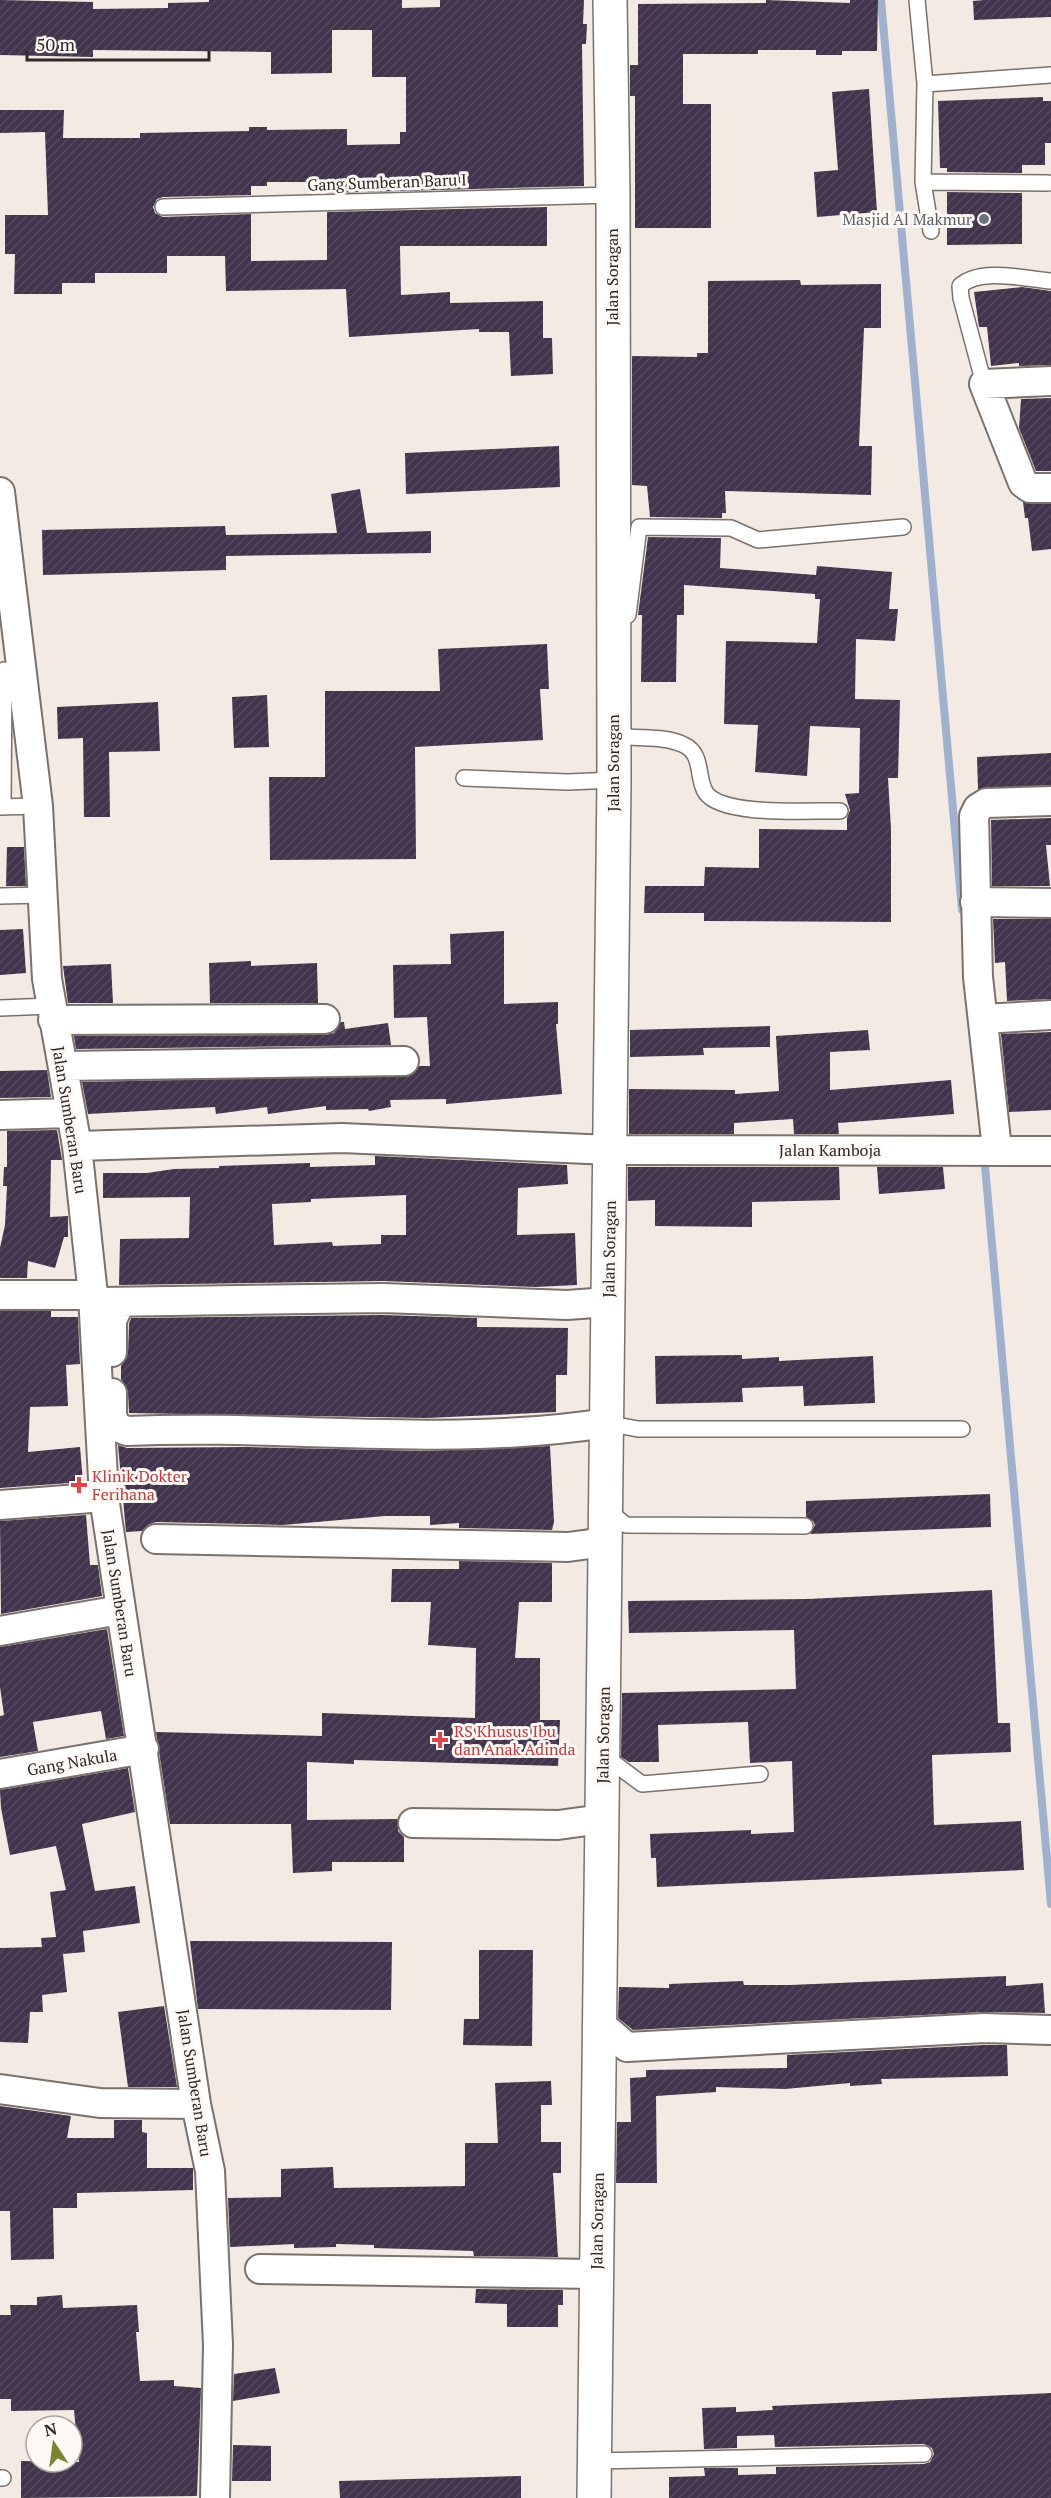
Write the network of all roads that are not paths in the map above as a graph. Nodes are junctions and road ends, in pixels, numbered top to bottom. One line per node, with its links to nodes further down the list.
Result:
1 (610, 0): 7 (street, Jalan Soragan)
2 (917, 0): 4 (lane)
3 (1051, 75): 4 (lane)
4 (925, 84): 5 (lane)
5 (923, 183): 6 (lane); 9 (lane)
6 (1048, 183)
7 (613, 195): 8 (lane, Gang Sumberan Baru I); 17 (street, Jalan Soragan)
8 (163, 207)
9 (931, 231)
10 (1051, 281): 12 (lane)
11 (1051, 381): 12 (street)
12 (984, 384): 13 (street)
13 (1051, 488)
14 (0, 492): 16 (street, Jalan Sumberan Baru)
15 (903, 527): 17 (lane)
16 (9, 670): 21 (lane); 22 (street, Jalan Sumberan Baru)
17 (613, 735): 19 (street, Jalan Soragan); 23 (lane)
18 (464, 778): 19 (lane)
19 (614, 780): 39 (street, Jalan Soragan)
20 (1051, 801): 26 (street)
21 (5, 806): 22 (lane)
22 (38, 806): 24 (street, Jalan Sumberan Baru)
23 (840, 811)
24 (43, 895): 25 (lane); 29 (street, Jalan Sumberan Baru)
25 (0, 896)
26 (975, 902): 27 (street); 32 (street)
27 (1051, 903)
28 (0, 1008): 29 (lane)
29 (52, 1013): 31 (street); 34 (street, Jalan Sumberan Baru)
30 (1051, 1015): 32 (street)
31 (325, 1019)
32 (983, 1019): 38 (street)
33 (404, 1061): 34 (street)
34 (63, 1066): 35 (street, Jalan Sumberan Baru)
35 (71, 1113): 36 (street); 37 (street, Jalan Sumberan Baru)
36 (0, 1115)
37 (77, 1146): 39 (street, Jalan Kamboja); 42 (street, Jalan Sumberan Baru)
38 (981, 1149): 39 (street, Jalan Kamboja); 40 (street, Jalan Kamboja)
39 (610, 1150): 43 (street, Jalan Soragan)
40 (1051, 1151)
41 (0, 1295): 42 (street)
42 (102, 1300): 43 (street); 44 (street); 46 (street, Jalan Sumberan Baru)
43 (608, 1302): 44 (street, Jalan Soragan)
44 (606, 1423): 45 (lane); 48 (street, Jalan Soragan)
45 (962, 1429)
46 (104, 1497): 47 (street); 52 (street, Jalan Sumberan Baru)
47 (0, 1505)
48 (606, 1509): 49 (lane); 51 (street, Jalan Soragan)
49 (805, 1526)
50 (156, 1539): 51 (street)
51 (605, 1542): 55 (street, Jalan Soragan)
52 (120, 1610): 53 (street); 54 (street, Jalan Sumberan Baru)
53 (0, 1631)
54 (144, 1749): 56 (street, Gang Nakula); 63 (street, Jalan Sumberan Baru)
55 (603, 1755): 57 (lane); 58 (street, Jalan Soragan)
56 (0, 1774)
57 (760, 1774)
58 (602, 1819): 59 (street); 60 (street, Jalan Soragan)
59 (413, 1822)
60 (600, 2024): 61 (street); 65 (street, Jalan Soragan)
61 (1051, 2030)
62 (0, 2089): 63 (street)
63 (196, 2104): 68 (street, Jalan Sumberan Baru)
64 (260, 2269): 65 (street)
65 (597, 2274): 67 (street, Jalan Soragan)
66 (924, 2454): 67 (lane)
67 (595, 2462): 69 (street, Jalan Soragan)
68 (215, 2498)
69 (594, 2498)

